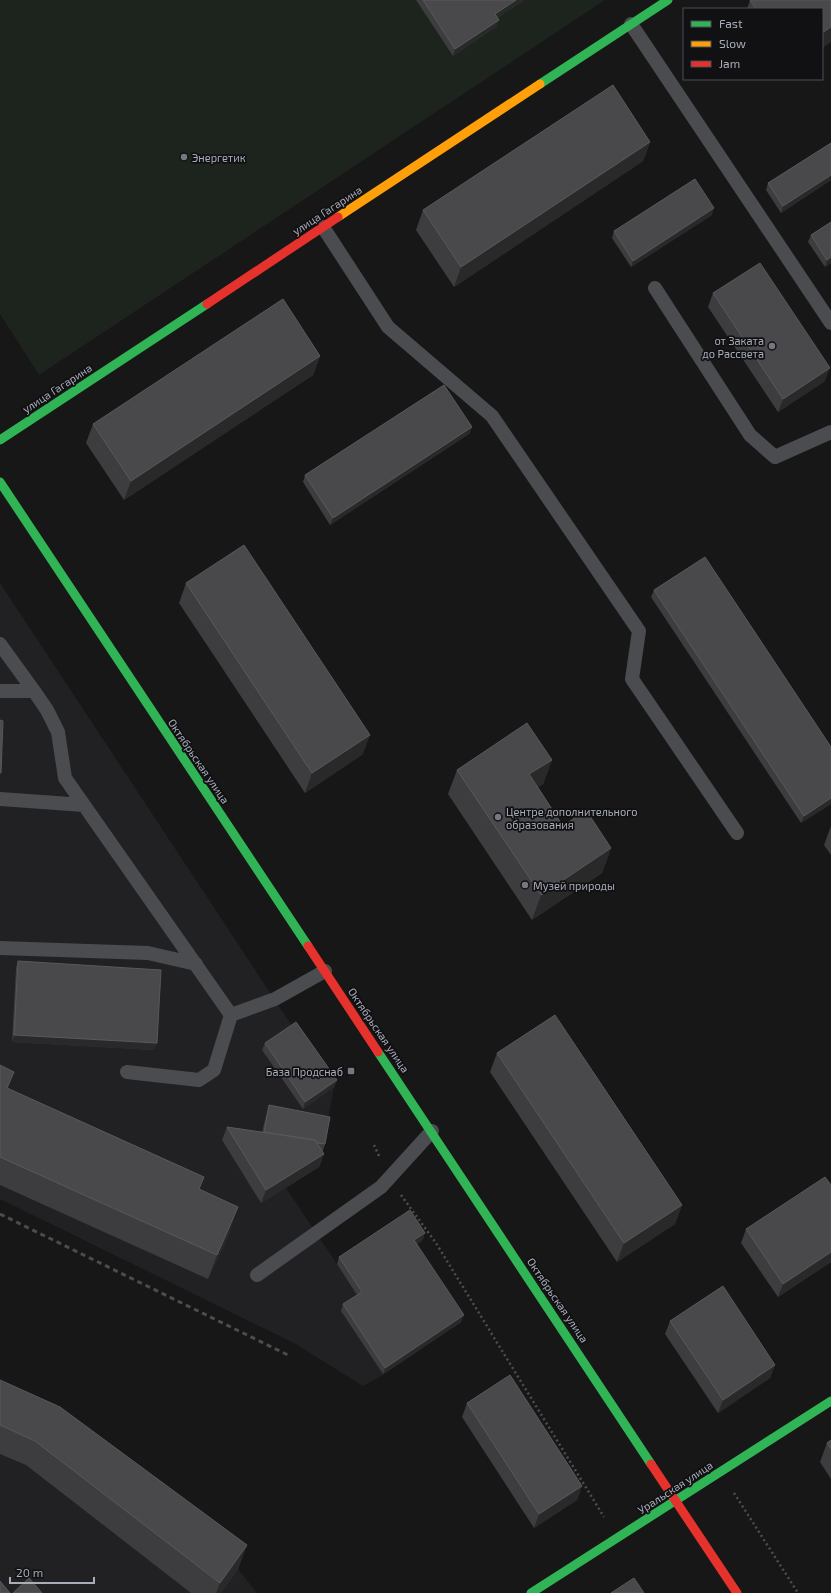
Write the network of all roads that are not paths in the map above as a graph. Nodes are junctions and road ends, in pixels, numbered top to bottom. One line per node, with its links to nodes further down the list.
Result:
1 (668, 0): 2 (main road, улица Гагарина)
2 (631, 24): 3 (main road, улица Гагарина); 5 (lane)
3 (323, 227): 7 (main road, улица Гагарина); 14 (lane)
4 (655, 288): 6 (lane)
5 (831, 323)
6 (831, 432)
7 (0, 440)
8 (0, 482): 17 (main road, Октябрьская улица)
9 (0, 644): 11 (lane)
10 (0, 691): 11 (lane)
11 (34, 691): 13 (lane)
12 (0, 799): 13 (lane)
13 (84, 805): 16 (lane)
14 (737, 833)
15 (0, 948): 16 (lane)
16 (196, 964): 18 (lane)
17 (325, 971): 18 (lane); 20 (main road, Октябрьская улица)
18 (231, 1015): 19 (lane)
19 (127, 1072)
20 (432, 1132): 21 (lane); 23 (main road, Октябрьская улица)
21 (257, 1275)
22 (831, 1401): 23 (main road, Уральская улица)
23 (676, 1500): 24 (main road, Уральская улица); 25 (main road, Октябрьская улица)
24 (531, 1593)
25 (737, 1593)

